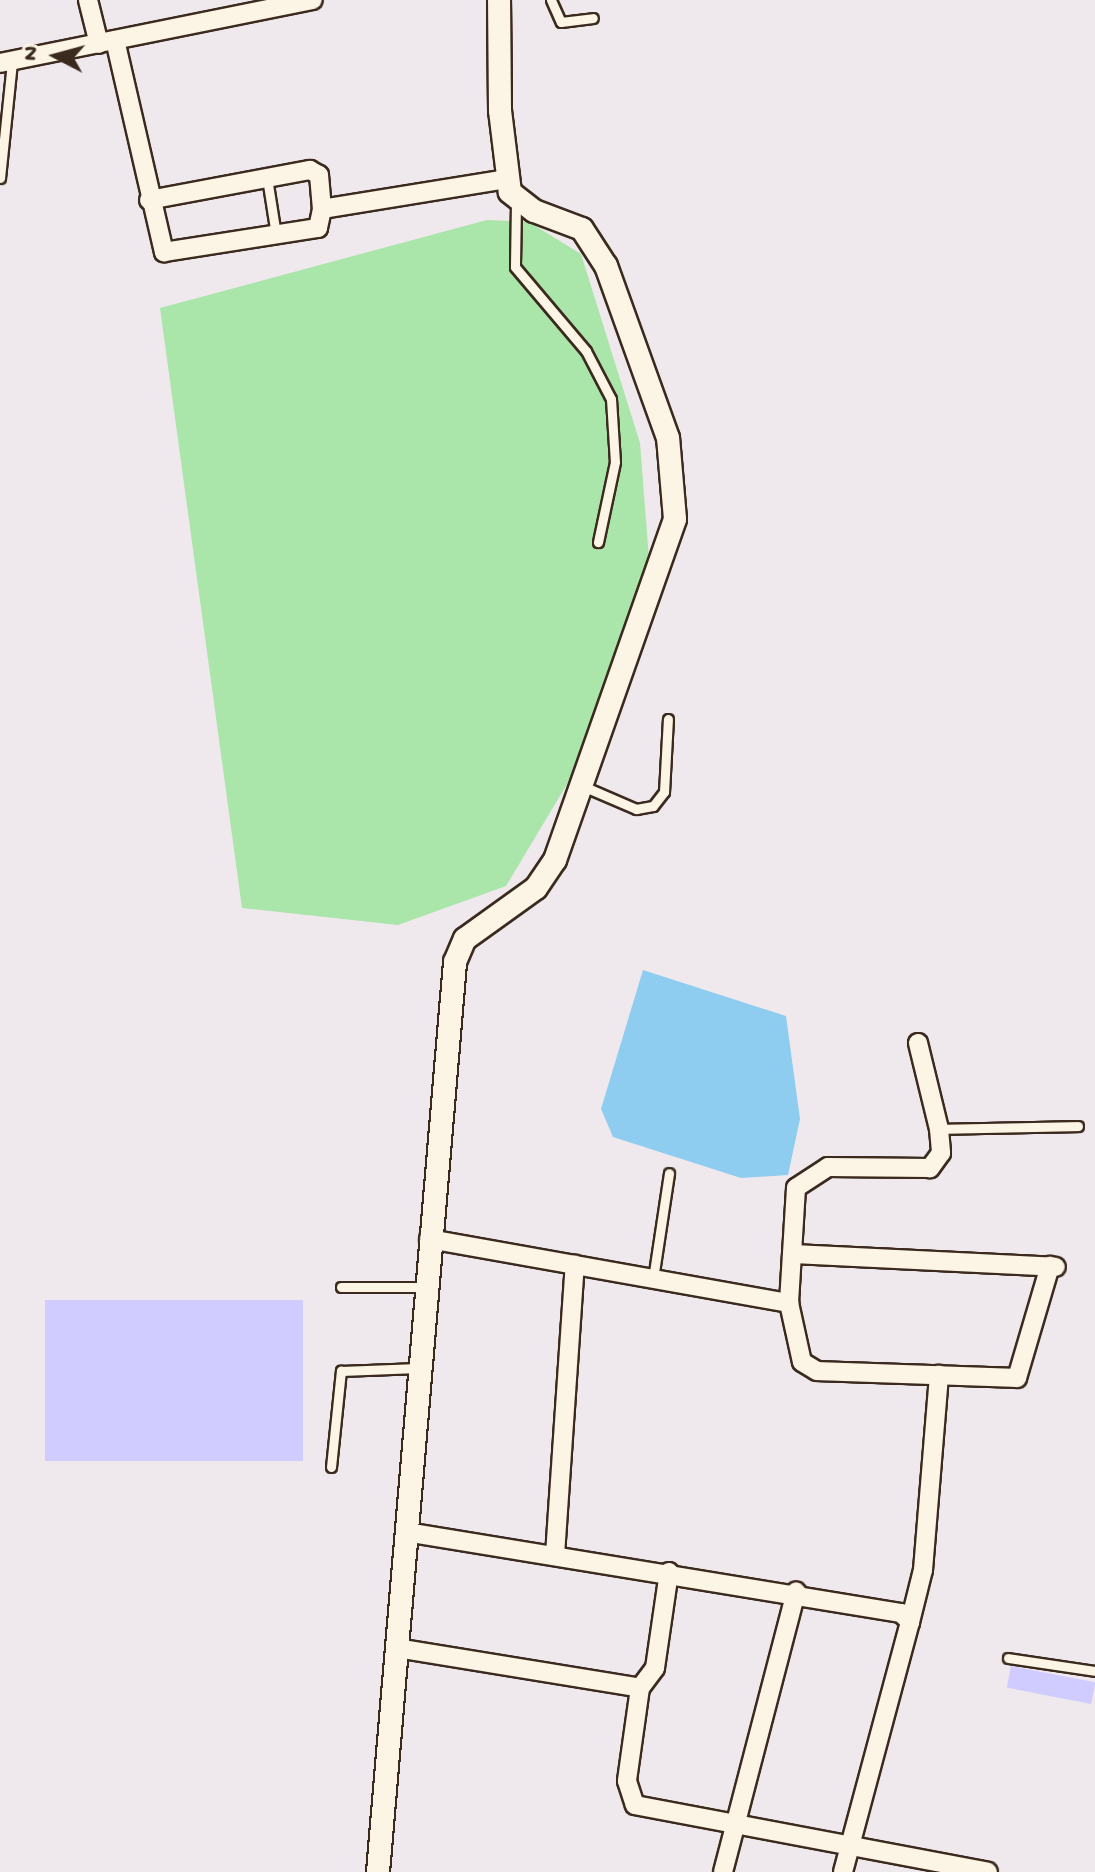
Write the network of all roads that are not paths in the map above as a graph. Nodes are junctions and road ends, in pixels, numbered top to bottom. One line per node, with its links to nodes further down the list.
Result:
1 (88, 0): 6 (street)
2 (313, 0): 6 (street)
3 (499, 0): 10 (street)
4 (551, 0): 5 (lane)
5 (593, 18)
6 (107, 42): 7 (street); 11 (street)
7 (6, 62): 8 (lane)
8 (0, 178)
9 (267, 178): 11 (street); 13 (street); 14 (lane)
10 (508, 179): 12 (street); 13 (street)
11 (149, 200): 14 (street)
12 (516, 202): 15 (lane); 17 (street)
13 (322, 209): 14 (street)
14 (276, 235)
15 (598, 542)
16 (668, 719): 17 (lane)
17 (585, 787): 22 (street)
18 (918, 1043): 20 (street)
19 (1078, 1126): 20 (lane)
20 (939, 1129): 23 (street)
21 (669, 1173): 25 (lane)
22 (429, 1239): 24 (street); 27 (street)
23 (792, 1254): 28 (street); 30 (street)
24 (575, 1265): 25 (street); 33 (street)
25 (653, 1279): 28 (street)
26 (341, 1287): 27 (lane)
27 (424, 1287): 29 (street)
28 (789, 1303): 30 (street)
29 (418, 1368): 31 (lane); 32 (street)
30 (939, 1375): 36 (street)
31 (331, 1467)
32 (406, 1532): 33 (street); 37 (street)
33 (555, 1555): 34 (street)
34 (669, 1572): 35 (street); 40 (street)
35 (796, 1591): 36 (street); 41 (street)
36 (910, 1622): 42 (street)
37 (397, 1648): 40 (street); 43 (street)
38 (1008, 1658): 39 (lane)
39 (1095, 1671)
40 (640, 1688): 41 (street)
41 (734, 1824): 42 (street); 44 (street)
42 (849, 1842): 45 (street); 46 (street)
43 (378, 1872)
44 (723, 1872)
45 (843, 1872)
46 (988, 1872)

